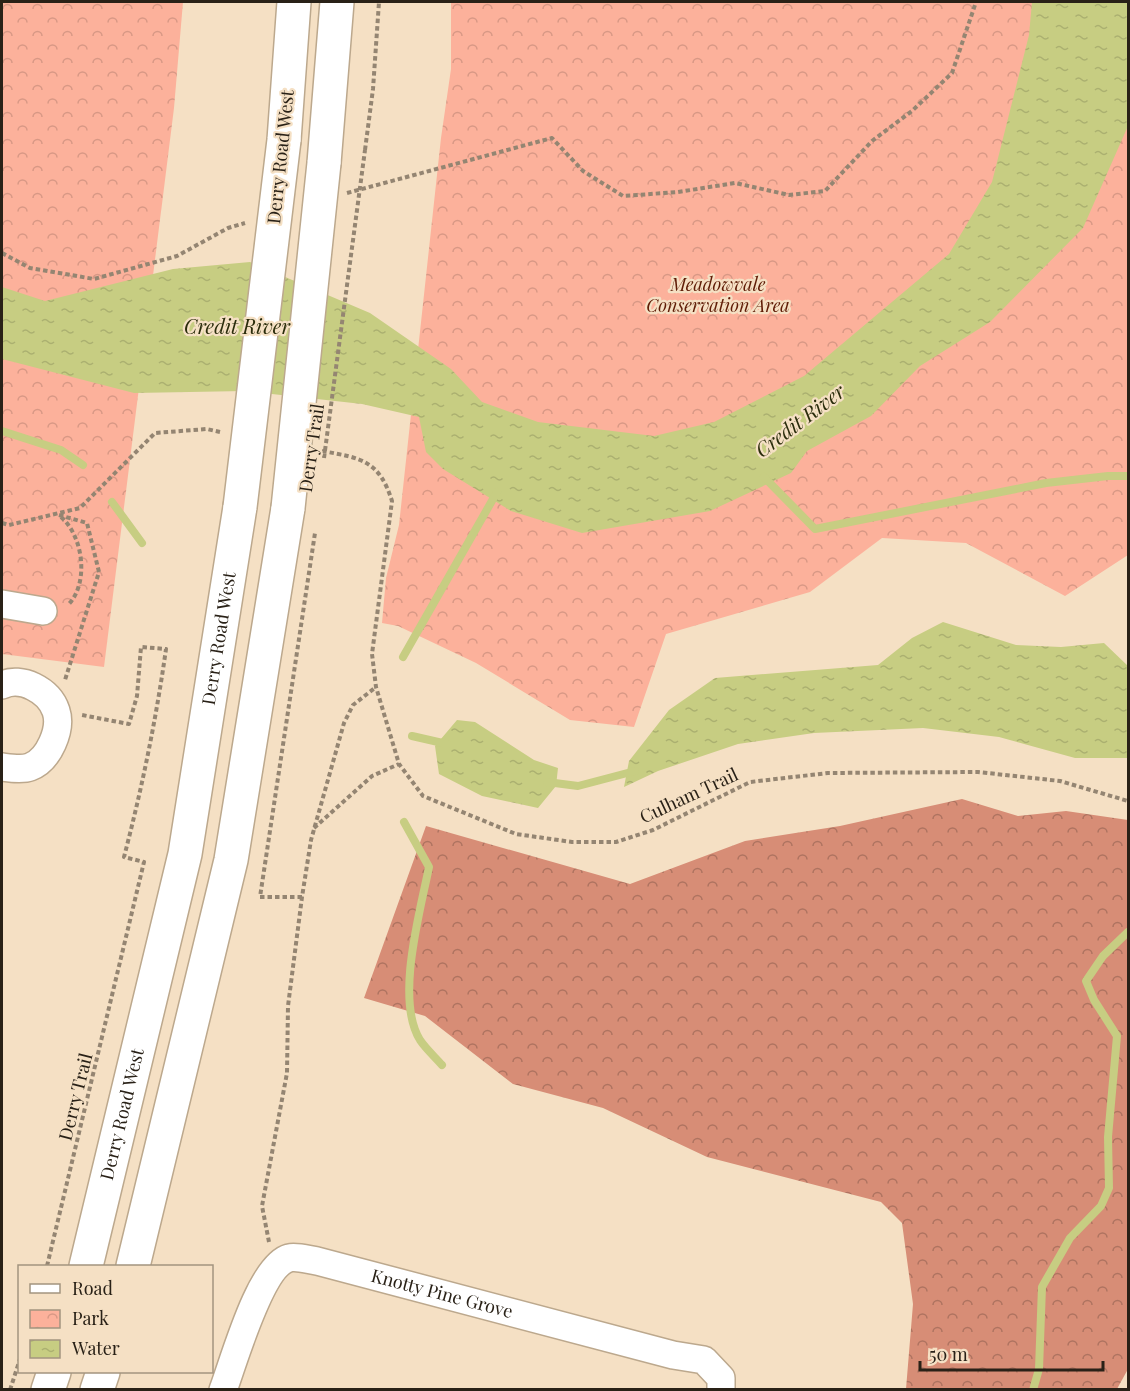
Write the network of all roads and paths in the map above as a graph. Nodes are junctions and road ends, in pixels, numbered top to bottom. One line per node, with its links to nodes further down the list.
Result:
1 (294, 2): 22 (main road, Derry Road West, bridge)
2 (337, 2): 23 (main road, bridge)
3 (379, 2): 8 (path, Derry Trail, bridge)
4 (976, 2): 5 (path)
5 (339, 196)
6 (250, 222): 7 (path)
7 (2, 253)
8 (323, 470)
9 (58, 515): 10 (path); 13 (path); 15 (path)
10 (2, 523)
11 (316, 527): 20 (path)
12 (2, 604): 13 (street)
13 (43, 611)
14 (2, 685): 15 (street)
15 (56, 710): 17 (street); 21 (path, Derry Trail)
16 (399, 764): 18 (path, Culham Trail); 19 (path); 19 (path, Culham Trail)
17 (2, 767)
18 (1128, 801)
19 (314, 828): 20 (path)
20 (302, 897): 24 (path)
21 (47, 1265)
22 (86, 1265)
23 (133, 1265)
24 (276, 1266): 31 (street); 32 (street, Knotty Pine Grove)
25 (18, 1365): 28 (path)
26 (53, 1373): 29 (main road)
27 (102, 1373): 30 (main road)
28 (10, 1389)
29 (48, 1389)
30 (97, 1389)
31 (223, 1389)
32 (721, 1389)

